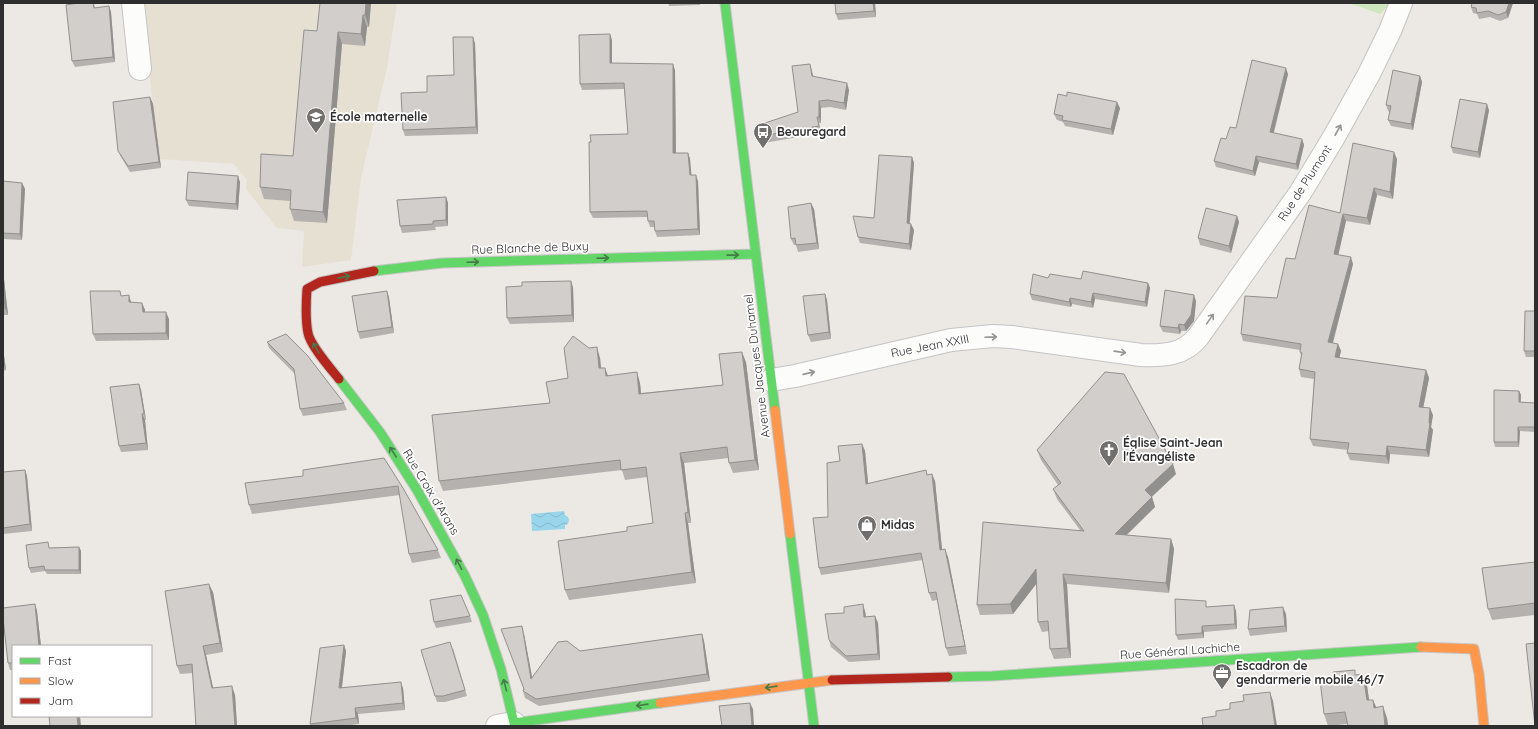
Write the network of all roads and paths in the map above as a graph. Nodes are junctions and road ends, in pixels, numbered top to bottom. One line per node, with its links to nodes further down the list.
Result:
1 (133, 3): 4 (street)
2 (725, 3): 5 (street, Avenue Jacques Duhamel)
3 (1401, 3): 7 (street, Rue de Plumont, one-way to 3)
4 (140, 69)
5 (756, 254): 6 (street, Rue Blanche de Buxy, one-way to 5); 8 (street, Avenue Jacques Duhamel)
6 (307, 289): 10 (street, Rue Croix d'Arans, one-way to 6)
7 (1186, 349): 8 (street, Rue Jean XXIII, one-way to 7)
8 (771, 380): 9 (street, Avenue Jacques Duhamel)
9 (810, 682): 10 (street, one-way to 10); 11 (street, Avenue Jacques Duhamel); 12 (street, Rue Général Lachiche)
10 (506, 725)
11 (814, 726)
12 (1484, 726)

